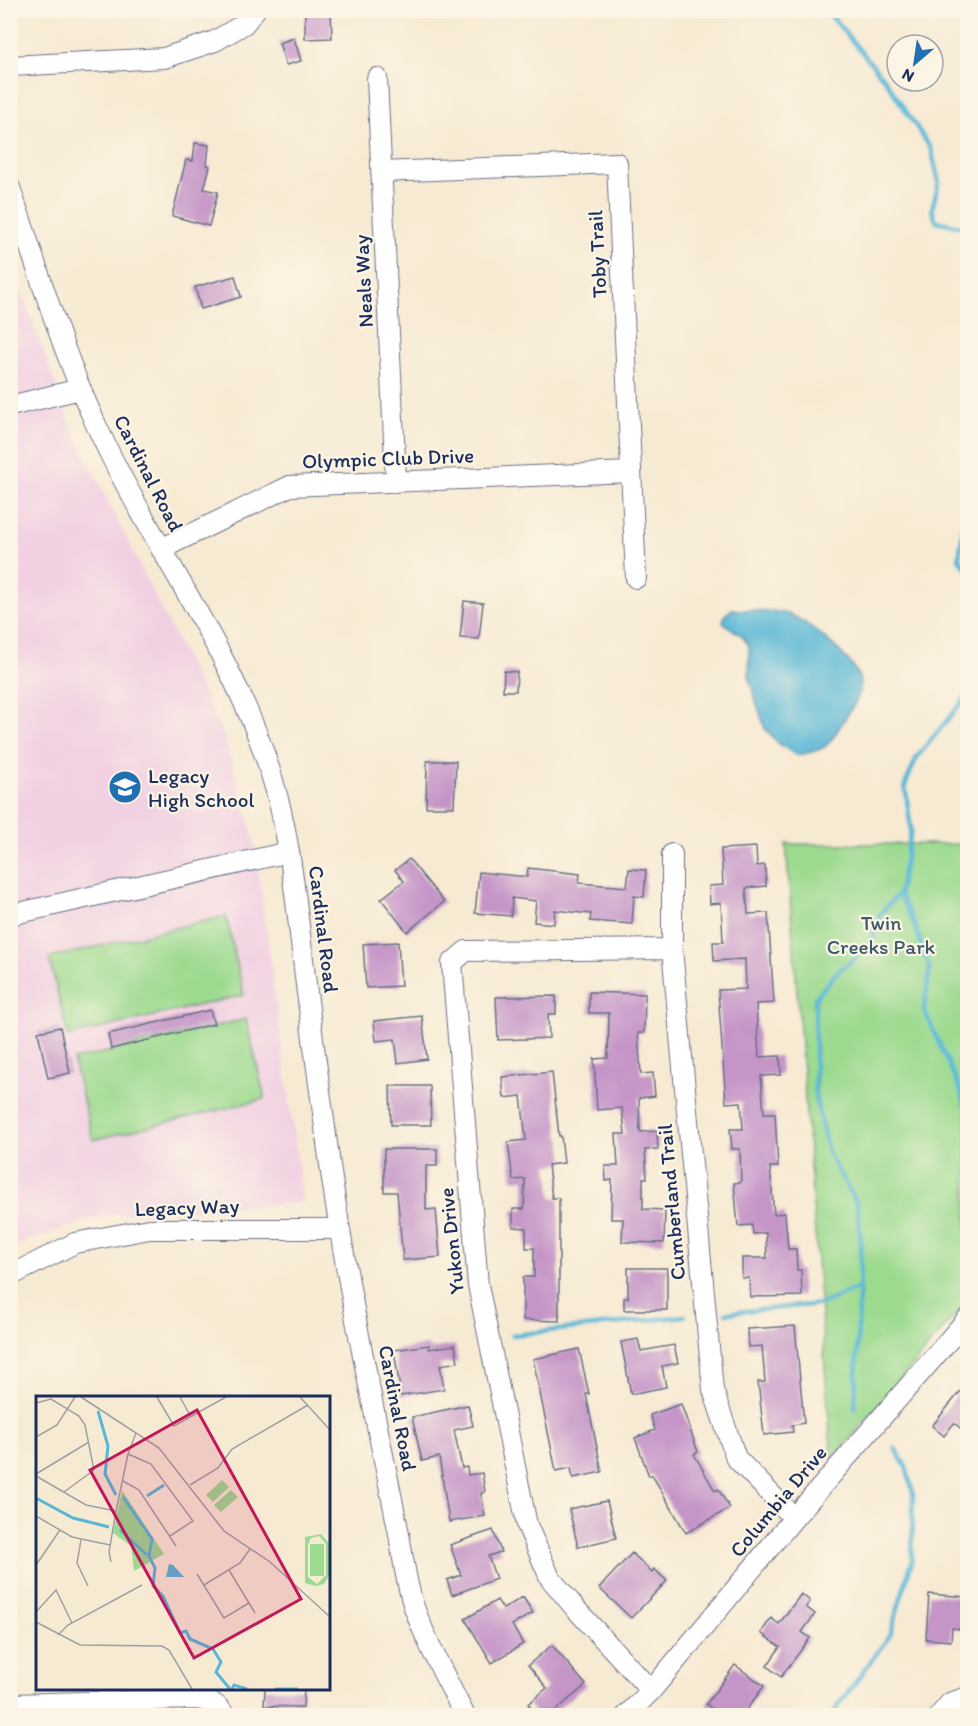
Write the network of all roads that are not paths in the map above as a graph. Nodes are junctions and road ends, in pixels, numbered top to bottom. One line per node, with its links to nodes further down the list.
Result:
1 (255, 10): 2 (street)
2 (10, 66)
3 (377, 78): 4 (street, Neals Way)
4 (381, 172): 8 (street, Toby Trail); 9 (street, Neals Way)
5 (10, 188): 6 (street, Cardinal Road)
6 (80, 389): 7 (street); 10 (street, Cardinal Road)
7 (10, 406)
8 (631, 472): 9 (street, Olympic Club Drive); 11 (street, Toby Trail)
9 (396, 482): 10 (street, Olympic Club Drive)
10 (161, 549): 12 (street, Cardinal Road)
11 (636, 578)
12 (289, 852): 14 (street); 16 (street, Cardinal Road)
13 (672, 854): 15 (street, Cumberland Trail)
14 (10, 915)
15 (672, 949): 19 (street, Cumberland Trail); 20 (street, Yukon Drive)
16 (338, 1229): 17 (street, Legacy Way); 25 (street, Cardinal Road)
17 (10, 1276)
18 (964, 1330): 19 (street, Columbia Drive)
19 (794, 1518): 20 (street, Columbia Drive)
20 (651, 1691): 26 (street, Columbia Drive)
21 (968, 1696): 27 (street)
22 (10, 1704): 23 (street)
23 (62, 1709): 24 (street)
24 (222, 1711)
25 (465, 1716)
26 (626, 1716)
27 (939, 1716)

